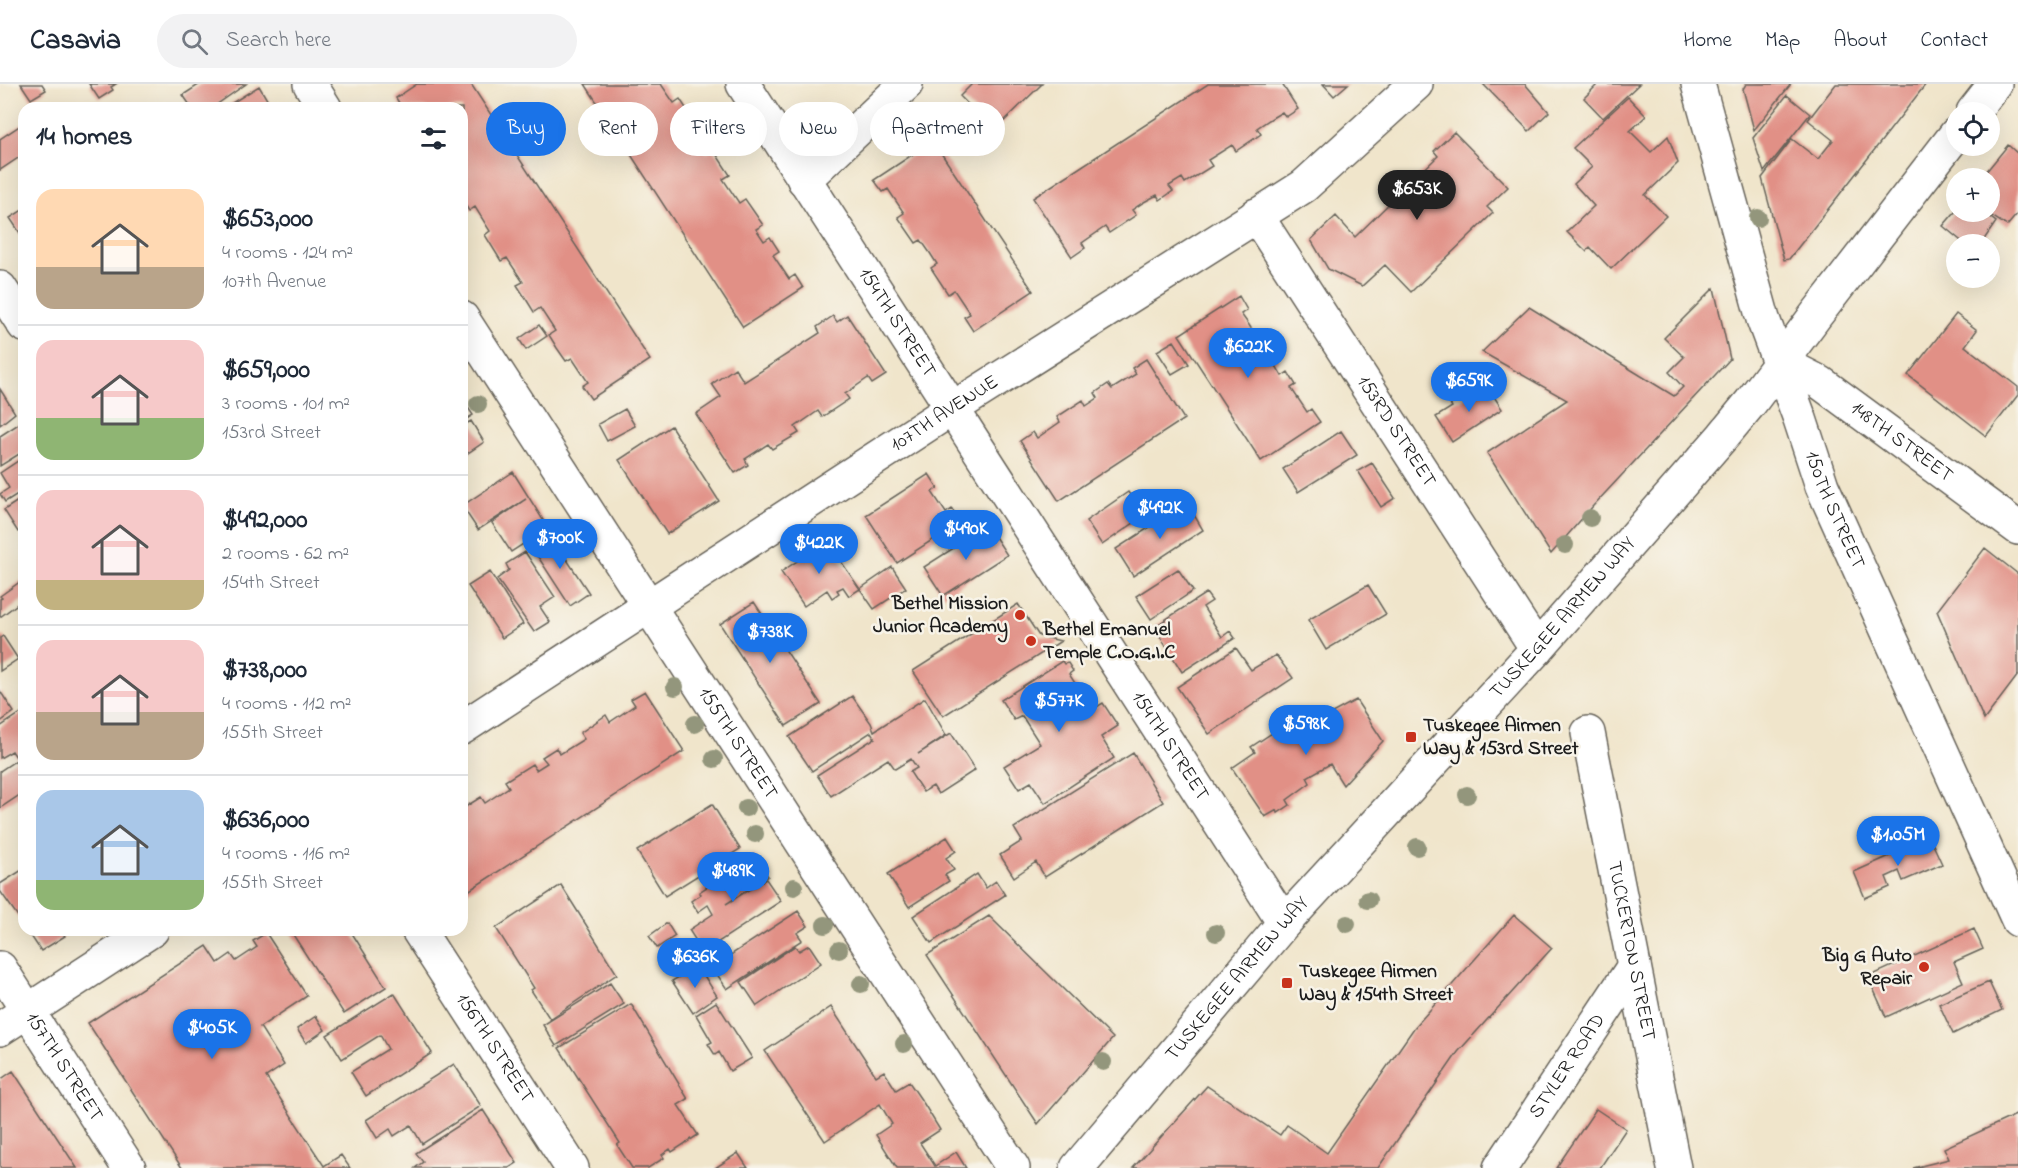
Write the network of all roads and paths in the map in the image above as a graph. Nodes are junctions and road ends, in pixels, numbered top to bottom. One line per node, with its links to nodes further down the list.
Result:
1 (310, 84): 7 (street)
2 (743, 84): 10 (street, 154TH STREET)
3 (906, 84): 10 (street)
4 (1416, 84): 11 (street, 107TH AVENUE)
5 (1698, 84): 15 (street, 150TH STREET)
6 (1995, 84): 8 (street)
7 (321, 102)
8 (1981, 102)
9 (1946, 147): 15 (street, TUSKEGEE AIRMEN WAY)
10 (804, 180): 16 (street, 154TH STREET)
11 (1256, 215): 16 (street, 107TH AVENUE); 19 (street, 153RD STREET)
12 (0, 288): 13 (street)
13 (18, 316)
14 (468, 327): 18 (street, 155TH STREET)
15 (1780, 362): 17 (street, 148TH STREET); 19 (street, TUSKEGEE AIRMEN WAY); 22 (street, 150TH STREET)
16 (953, 408): 18 (street, 107TH AVENUE); 23 (street, 154TH STREET)
17 (2018, 528)
18 (650, 606): 20 (street, 107TH AVENUE); 32 (street, 155TH STREET)
19 (1537, 650): 23 (street, TUSKEGEE AIRMEN WAY)
20 (468, 724)
21 (1588, 733): 26 (street, TUCKERTON STREET)
22 (2018, 920)
23 (1284, 923): 33 (street, TUSKEGEE AIRMEN WAY)
24 (143, 936): 28 (street)
25 (421, 936): 31 (street, 156TH STREET)
26 (1634, 966): 34 (street, STYLER ROAD); 35 (street, TUCKERTON STREET)
27 (0, 968): 28 (street, 157TH STREET)
28 (28, 1011): 29 (street); 30 (street, 157TH STREET)
29 (0, 1029)
30 (129, 1168)
31 (572, 1168)
32 (1013, 1168)
33 (1077, 1168)
34 (1500, 1168)
35 (1674, 1168)

